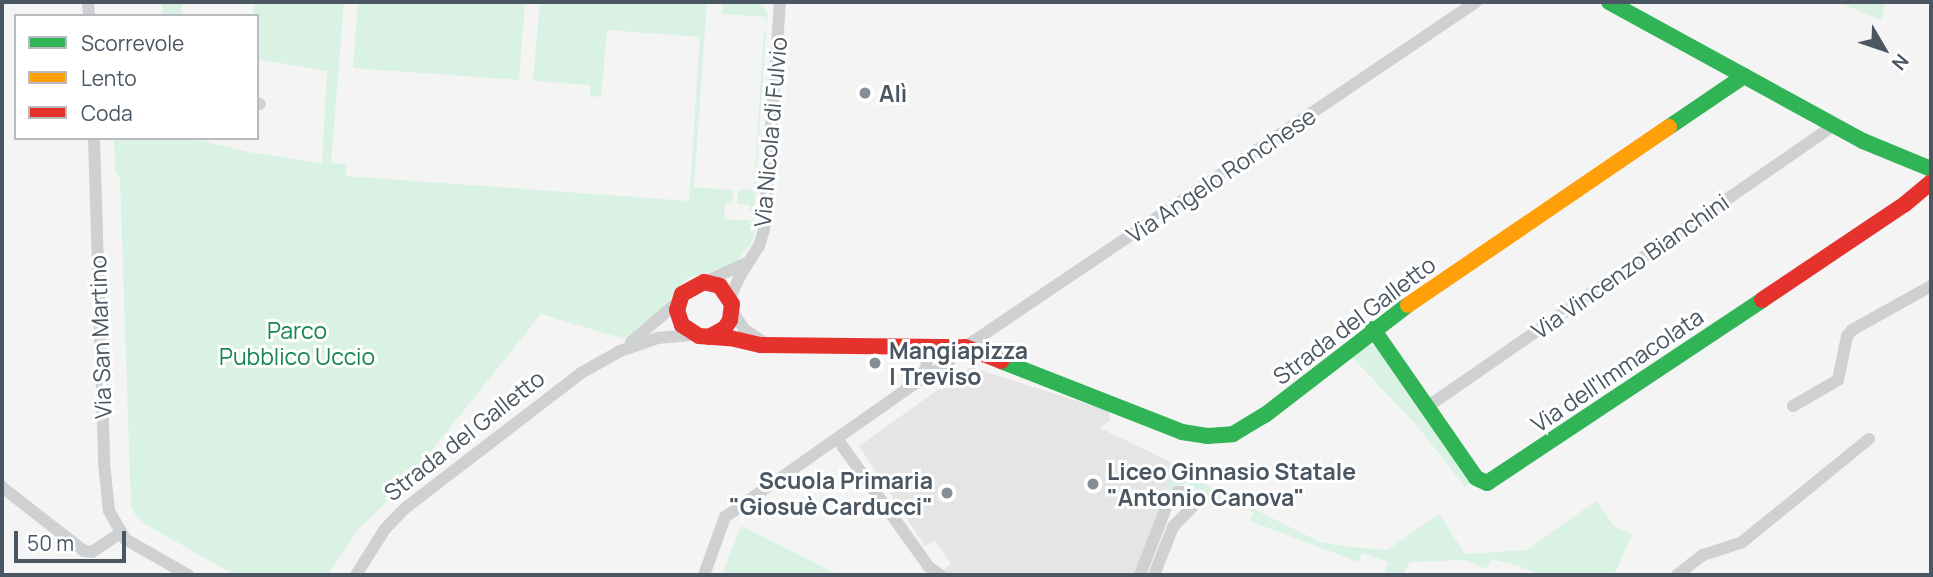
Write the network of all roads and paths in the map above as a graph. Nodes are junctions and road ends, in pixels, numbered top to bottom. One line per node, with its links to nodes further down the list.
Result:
1 (1476, 2): 18 (street, Via Angelo Ronchese)
2 (1609, 2): 4 (street)
3 (778, 4): 9 (street, Via Nicola di Fulvio)
4 (1745, 76): 5 (street); 14 (street, Strada del Galletto)
5 (1833, 125): 7 (street); 22 (street, Via Vincenzo Bianchini)
6 (94, 140): 26 (street, Via San Martino)
7 (1931, 169)
8 (1931, 183): 22 (street, Via dell'Immacolata)
9 (750, 259): 10 (street, Via Nicola di Fulvio); 13 (street, Via Nicola di Fulvio)
10 (704, 282): 12 (street); 13 (street)
11 (1931, 286): 21 (street)
12 (678, 302): 15 (street); 19 (street, Strada del Galletto)
13 (731, 304): 15 (street); 16 (street, Strada del Galletto)
14 (1373, 329): 18 (street, Strada del Galletto); 22 (street, Via dell'Immacolata)
15 (702, 336): 16 (street, Strada del Galletto); 19 (street, Strada del Galletto)
16 (776, 345): 17 (street, Strada del Galletto)
17 (929, 347): 18 (street, Strada del Galletto); 20 (street)
18 (960, 348): 20 (street)
19 (620, 351): 29 (street, Strada del Galletto)
20 (917, 382): 24 (street)
21 (1793, 406)
22 (1427, 407)
23 (1869, 439): 27 (street)
24 (838, 440): 30 (street); 31 (street)
25 (2, 487): 26 (street)
26 (120, 533): 28 (street)
27 (1696, 559): 34 (street); 35 (street)
28 (188, 575)
29 (356, 575)
30 (704, 575)
31 (940, 575)
32 (1140, 575): 33 (street)
33 (1154, 575)
34 (1677, 575)
35 (1687, 575)

